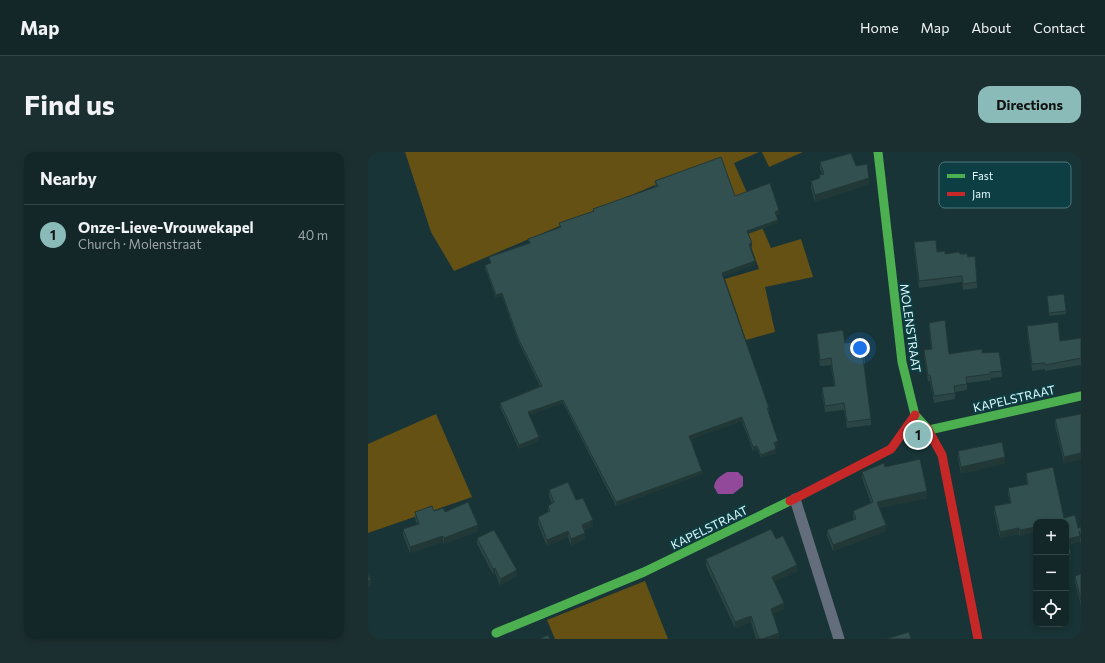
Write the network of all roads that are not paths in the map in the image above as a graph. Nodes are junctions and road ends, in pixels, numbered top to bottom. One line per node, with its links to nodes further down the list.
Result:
1 (878, 152): 3 (street, MOLENSTRAAT)
2 (1081, 396): 4 (street, KAPELSTRAAT)
3 (915, 416): 4 (street); 5 (street, KAPELSTRAAT)
4 (929, 430): 8 (street)
5 (795, 499): 6 (street, KAPELSTRAAT); 7 (lane)
6 (496, 633)
7 (839, 639)
8 (978, 639)

